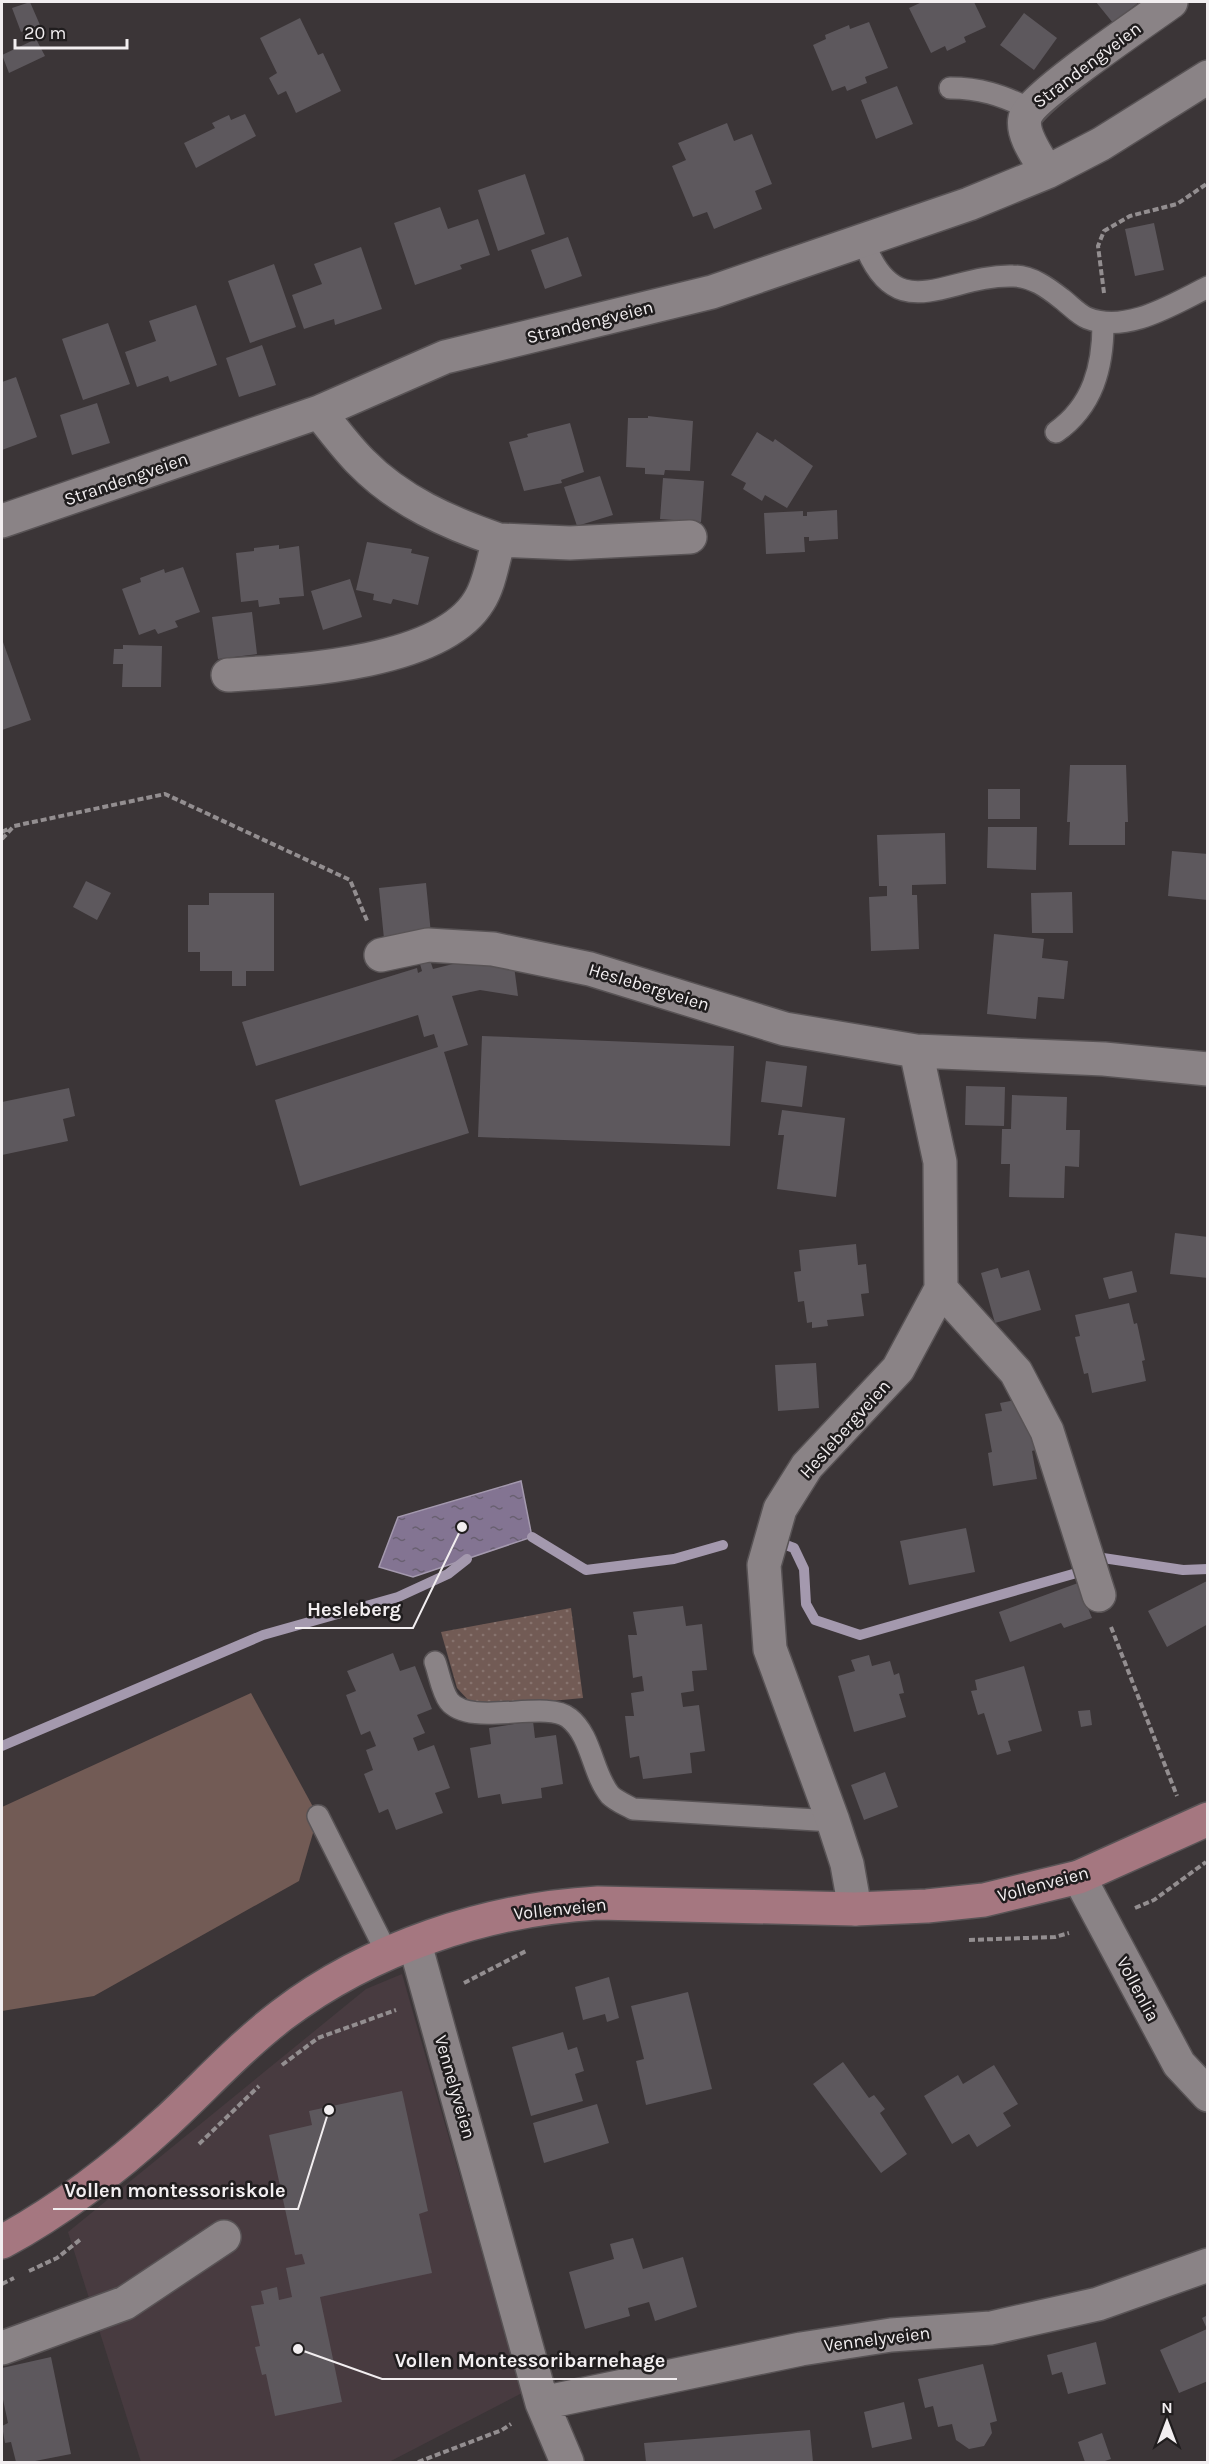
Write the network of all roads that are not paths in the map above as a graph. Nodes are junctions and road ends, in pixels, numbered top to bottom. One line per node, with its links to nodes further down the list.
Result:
1 (1170, 2): 4 (street, Strandengveien)
2 (1208, 77): 5 (street, Strandengveien)
3 (950, 88): 4 (lane)
4 (1028, 108): 5 (street, Strandengveien)
5 (1047, 172): 6 (street, Strandengveien)
6 (863, 240): 8 (lane); 9 (street, Strandengveien)
7 (1208, 287): 8 (lane)
8 (1103, 324): 10 (lane)
9 (319, 412): 11 (street, Strandengveien); 13 (street)
10 (1056, 432)
11 (2, 521)
12 (690, 537): 13 (street)
13 (499, 540): 14 (street)
14 (228, 675)
15 (381, 955): 16 (street, Heslebergveien)
16 (916, 1051): 17 (street, Heslebergveien); 18 (street, Heslebergveien)
17 (1208, 1069)
18 (941, 1289): 19 (street); 22 (street, Heslebergveien)
19 (1099, 1595)
20 (435, 1662): 22 (lane)
21 (318, 1816): 26 (lane)
22 (833, 1821): 25 (street, Heslebergveien)
23 (1199, 1824): 24 (main road, Vollenveien)
24 (1079, 1877): 25 (main road, Vollenveien); 27 (street, Vollenlia)
25 (855, 1909): 26 (main road, Vollenveien)
26 (401, 1949): 29 (main road, Vollenveien); 32 (street, Vennelyveien)
27 (1208, 2095)
28 (225, 2237): 31 (street)
29 (2, 2240)
30 (1208, 2265): 32 (street, Vennelyveien)
31 (2, 2348)
32 (542, 2403): 33 (street, Vennelyveien)
33 (567, 2463)

